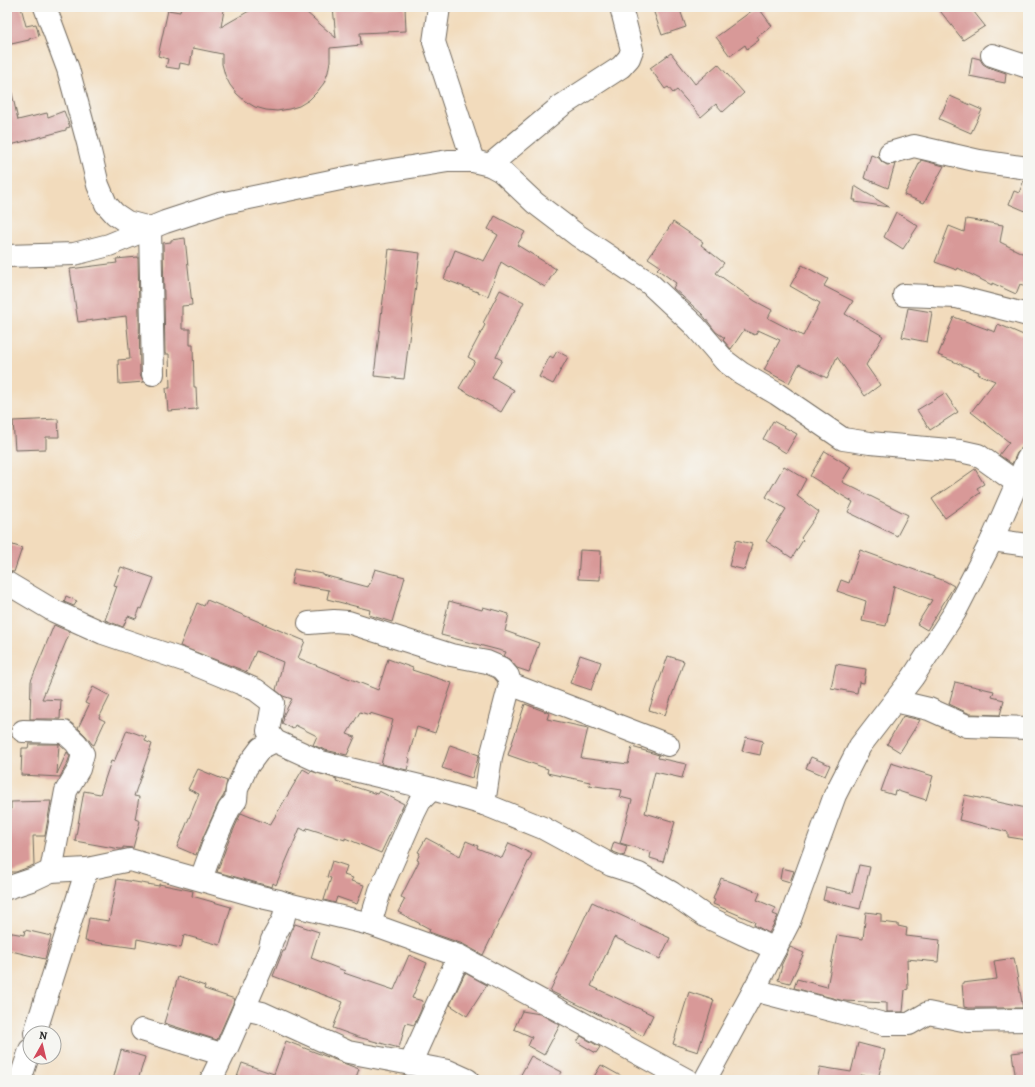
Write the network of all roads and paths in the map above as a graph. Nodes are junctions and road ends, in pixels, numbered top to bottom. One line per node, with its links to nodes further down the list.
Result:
1 (45, 7): 9 (street)
2 (439, 7): 7 (street)
3 (621, 7): 7 (street)
4 (992, 54): 5 (street)
5 (1028, 67)
6 (890, 153): 8 (street)
7 (482, 163): 9 (street); 15 (street)
8 (1028, 168)
9 (150, 228): 10 (street); 13 (street)
10 (7, 256)
11 (904, 295): 12 (street)
12 (1028, 315)
13 (153, 374)
14 (1028, 458): 15 (street)
15 (1017, 483): 16 (street)
16 (992, 540): 17 (street); 21 (street)
17 (1028, 545)
18 (7, 583): 24 (street)
19 (309, 623): 20 (street)
20 (510, 684): 25 (street); 27 (street)
21 (895, 701): 22 (street); 34 (street)
22 (1028, 728)
23 (23, 731): 29 (street)
24 (275, 741): 26 (street); 30 (street)
25 (668, 745)
26 (432, 789): 27 (street); 33 (street)
27 (484, 804): 34 (street)
28 (87, 869): 29 (street); 30 (street); 39 (street)
29 (52, 871): 31 (street)
30 (201, 880): 32 (street)
31 (7, 888)
32 (287, 904): 33 (street); 37 (street)
33 (370, 924): 35 (street)
34 (775, 949): 36 (street)
35 (459, 956): 42 (street); 47 (street)
36 (754, 990): 38 (street); 48 (street)
37 (244, 1009): 41 (street); 42 (street)
38 (1028, 1020)
39 (38, 1025)
40 (142, 1030): 41 (street)
41 (225, 1051): 45 (street)
42 (410, 1064): 46 (street)
43 (25, 1065): 44 (street)
44 (20, 1080)
45 (211, 1080)
46 (468, 1080)
47 (687, 1080)
48 (704, 1080)

